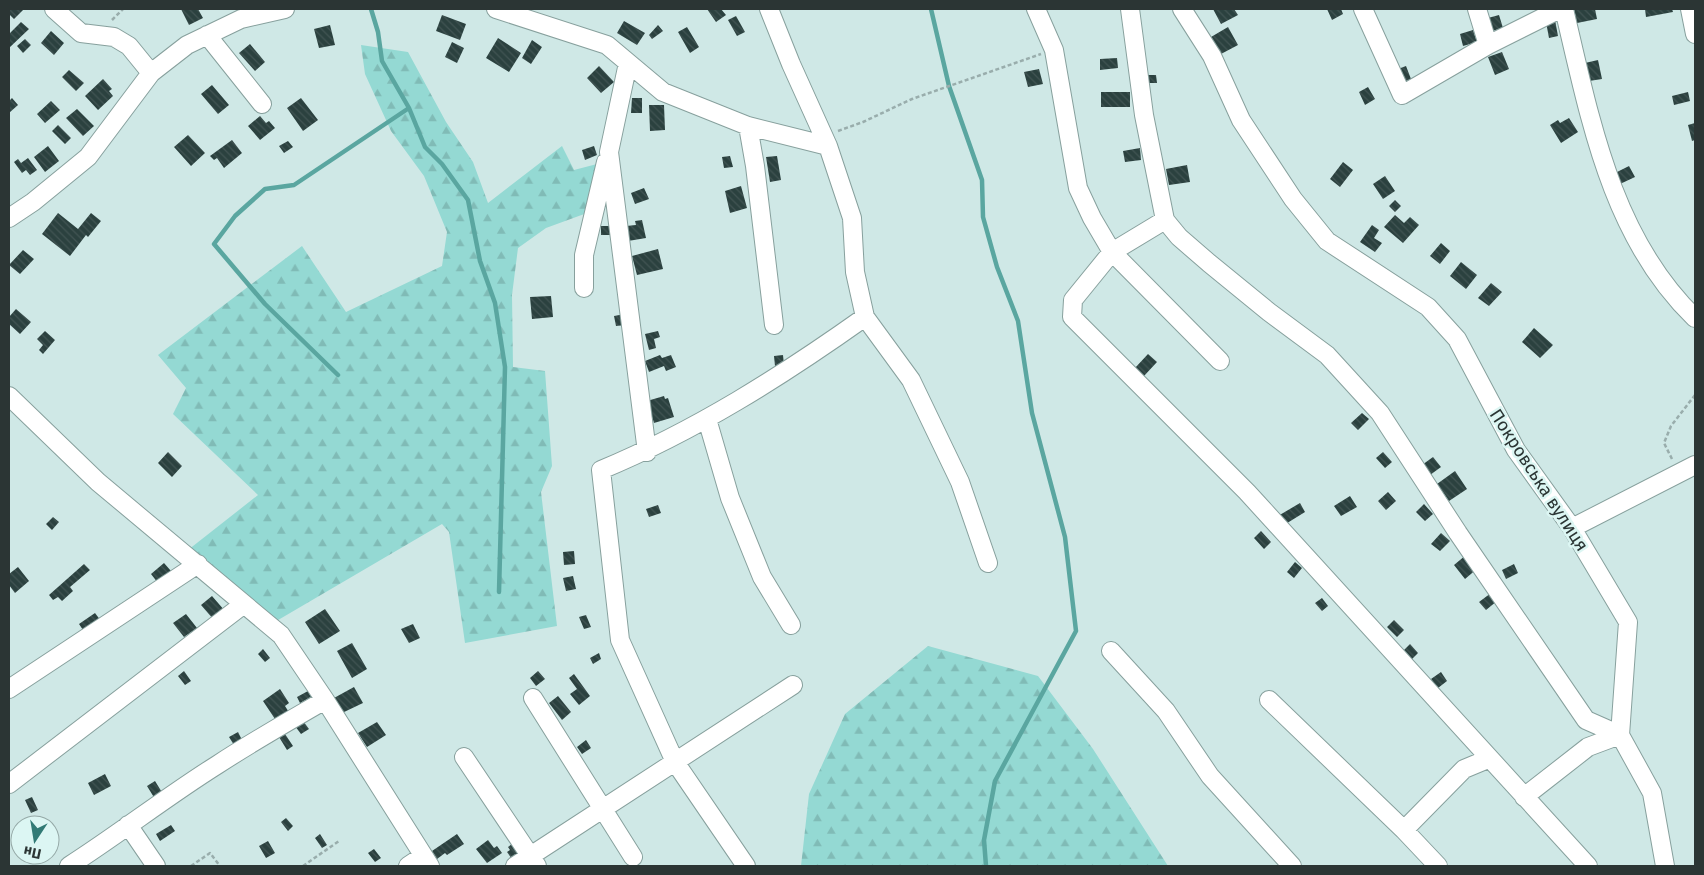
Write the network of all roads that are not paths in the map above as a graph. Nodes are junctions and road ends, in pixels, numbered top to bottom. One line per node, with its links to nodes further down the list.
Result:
1 (54, 9): 14 (street)
2 (285, 9): 11 (street)
3 (496, 9): 13 (street)
4 (769, 9): 17 (street)
5 (1036, 9): 21 (street)
6 (1130, 9): 20 (street)
7 (1182, 9): 31 (street, Покровська вулиця)
8 (1362, 9): 12 (street)
9 (1477, 9): 12 (street)
10 (1562, 9): 12 (street); 24 (street)
11 (207, 34): 14 (street); 15 (street)
12 (1488, 45)
13 (628, 63): 16 (street); 18 (street)
14 (151, 73): 19 (street)
15 (262, 104)
16 (748, 126): 17 (street); 25 (street)
17 (826, 141): 23 (street)
18 (609, 152): 22 (street); 29 (street)
19 (9, 218)
20 (1165, 220): 21 (street); 42 (street)
21 (1112, 252): 26 (street); 44 (street)
22 (584, 288)
23 (865, 317): 28 (street); 32 (street)
24 (1695, 318)
25 (774, 325)
26 (1220, 361)
27 (9, 396): 33 (street)
28 (707, 419): 29 (street); 35 (street)
29 (646, 452): 45 (street)
30 (1695, 464): 31 (street)
31 (1572, 528): 42 (street, Покровська вулиця)
32 (988, 562)
33 (198, 564): 34 (street); 38 (street)
34 (244, 604): 40 (street); 46 (street)
35 (791, 625)
36 (1111, 652): 59 (street)
37 (793, 686): 45 (street)
38 (9, 689)
39 (533, 698): 48 (street)
40 (325, 700): 49 (street); 52 (street)
41 (1269, 700): 50 (street)
42 (1620, 735): 47 (street); 62 (street)
43 (464, 757): 53 (street)
44 (1488, 759): 47 (street); 50 (street)
45 (675, 762): 48 (street); 58 (street)
46 (9, 784)
47 (1524, 796): 61 (street)
48 (604, 808): 51 (street); 53 (street)
49 (128, 824): 54 (street); 55 (street)
50 (1404, 830): 60 (street)
51 (633, 857)
52 (426, 861): 56 (street)
53 (533, 861): 57 (street)
54 (69, 866)
55 (156, 866)
56 (408, 866)
57 (515, 866)
58 (746, 866)
59 (1292, 866)
60 (1438, 866)
61 (1588, 866)
62 (1665, 866)

